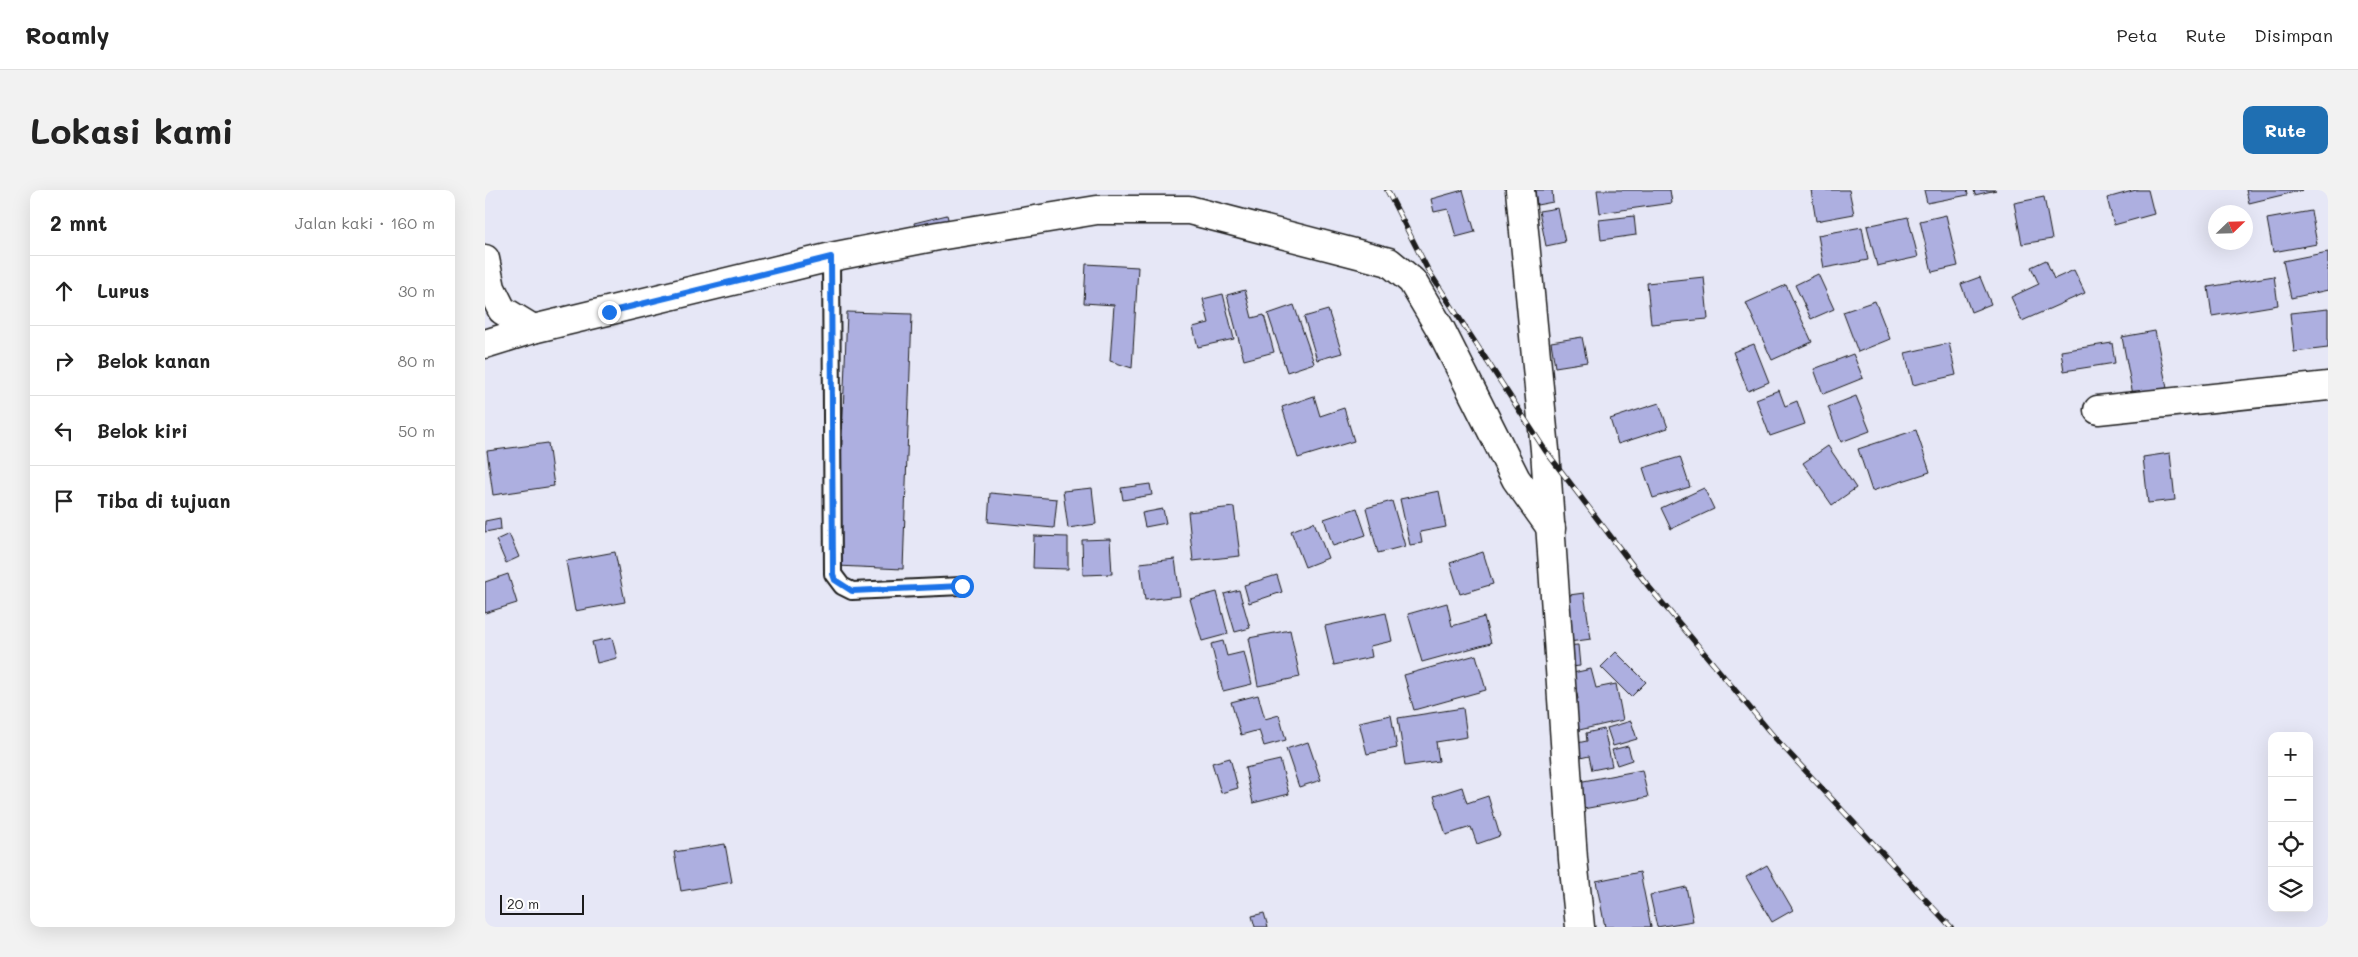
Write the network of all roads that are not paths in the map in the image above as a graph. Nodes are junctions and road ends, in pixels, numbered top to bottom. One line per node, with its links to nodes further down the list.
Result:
1 (1520, 190): 8 (street)
2 (831, 257): 4 (street); 8 (street); 9 (lane)
3 (485, 260): 4 (street)
4 (533, 329): 5 (street)
5 (485, 344)
6 (2328, 386): 7 (street)
7 (2098, 410)
8 (1551, 528): 10 (street)
9 (962, 586)
10 (1580, 927)

